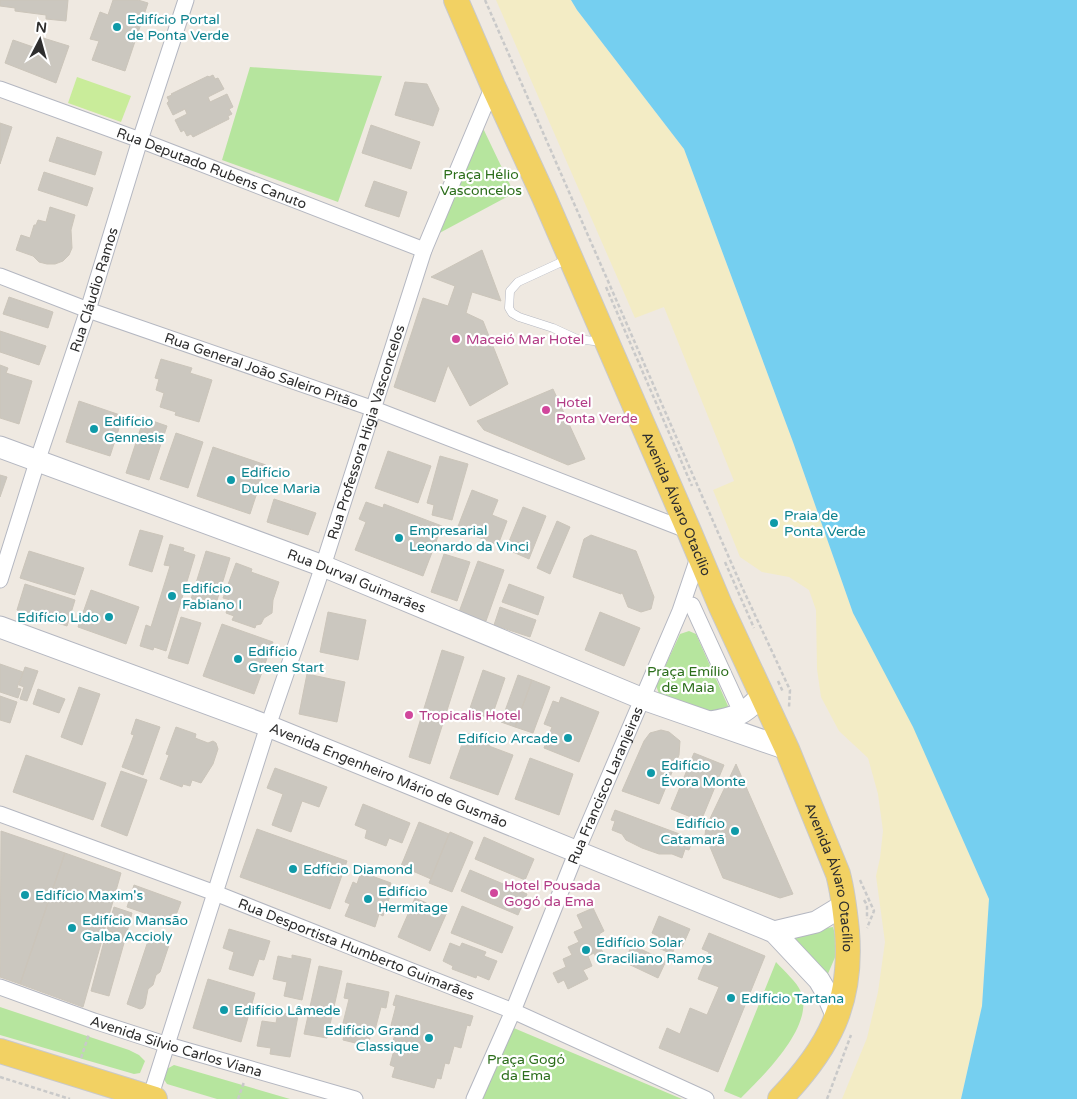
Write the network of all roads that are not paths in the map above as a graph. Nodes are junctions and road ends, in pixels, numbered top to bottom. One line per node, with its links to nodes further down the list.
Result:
1 (186, 0): 5 (street, Rua Cláudio Ramos)
2 (453, 1): 3 (main road, Avenida Álvaro Otacílio)
3 (493, 86): 6 (street, Rua Professora Higia Vasconcelos); 7 (main road, Avenida Álvaro Otacílio)
4 (0, 89): 5 (street, Rua Deputado Rubens Canuto)
5 (140, 140): 6 (street, Rua Deputado Rubens Canuto); 9 (street, Rua Cláudio Ramos)
6 (424, 250): 11 (street, Rua Professora Higia Vasconcelos)
7 (570, 258): 10 (main road, Avenida Álvaro Otacílio); 10 (lane)
8 (0, 276): 9 (street, Rua General João Saleiro Pitão)
9 (88, 310): 11 (street, Rua General João Saleiro Pitão); 13 (street, Rua Cláudio Ramos)
10 (607, 343): 14 (main road, Avenida Álvaro Otacílio)
11 (374, 409): 14 (street, Rua General João Saleiro Pitão); 16 (street, Rua Professora Higia Vasconcelos)
12 (0, 447): 13 (street, Rua Durval Guimarães)
13 (38, 460): 16 (street, Rua Durval Guimarães); 17 (street, Rua Cláudio Ramos)
14 (689, 530): 15 (main road, Avenida Álvaro Otacílio)
15 (700, 555): 18 (main road, Avenida Álvaro Otacílio); 19 (street, Rua Francisco Laranjeiras)
16 (323, 566): 22 (street, Rua Durval Guimarães); 25 (street, Rua Professora Higia Vasconcelos)
17 (0, 580)
18 (720, 607): 19 (street); 21 (main road, Avenida Álvaro Otacílio)
19 (686, 608): 22 (street, Rua Francisco Laranjeiras); 23 (street)
20 (0, 627): 25 (street, Avenida Engenheiro Mário de Gusmão)
21 (762, 695): 23 (street); 26 (main road, Avenida Álvaro Otacílio)
22 (643, 699): 24 (street, Rua Durval Guimarães); 28 (street, Rua Francisco Laranjeiras)
23 (742, 714): 24 (street)
24 (710, 722): 26 (street, Rua Durval Guimarães)
25 (268, 726): 28 (street, Avenida Engenheiro Mário de Gusmão); 29 (street, Rua Professora Higia Vasconcelos)
26 (787, 749): 30 (main road, Avenida Álvaro Otacílio)
27 (0, 814): 29 (street, Rua Desportista Humberto Guimarães)
28 (577, 851): 31 (street, Avenida Engenheiro Mário de Gusmão); 33 (street, Rua Francisco Laranjeiras)
29 (215, 893): 33 (street, Rua Desportista Humberto Guimarães); 35 (street, Rua Professora Higia Vasconcelos)
30 (844, 905): 31 (street); 34 (main road, Avenida Álvaro Otacílio)
31 (774, 932): 34 (street, Avenida Engenheiro Mário de Gusmão)
32 (0, 987): 35 (street, Avenida Silvio Carlos Viana)
33 (513, 1011): 39 (street, Rua Francisco Laranjeiras); 40 (street, Rua Desportista Humberto Guimarães)
34 (838, 1017): 41 (main road)
35 (168, 1045): 37 (street, Rua Professora Higia Vasconcelos); 38 (street, Avenida Silvio Carlos Viana)
36 (0, 1051): 37 (main road)
37 (153, 1098)
38 (355, 1099)
39 (474, 1099)
40 (706, 1099)
41 (780, 1099)

